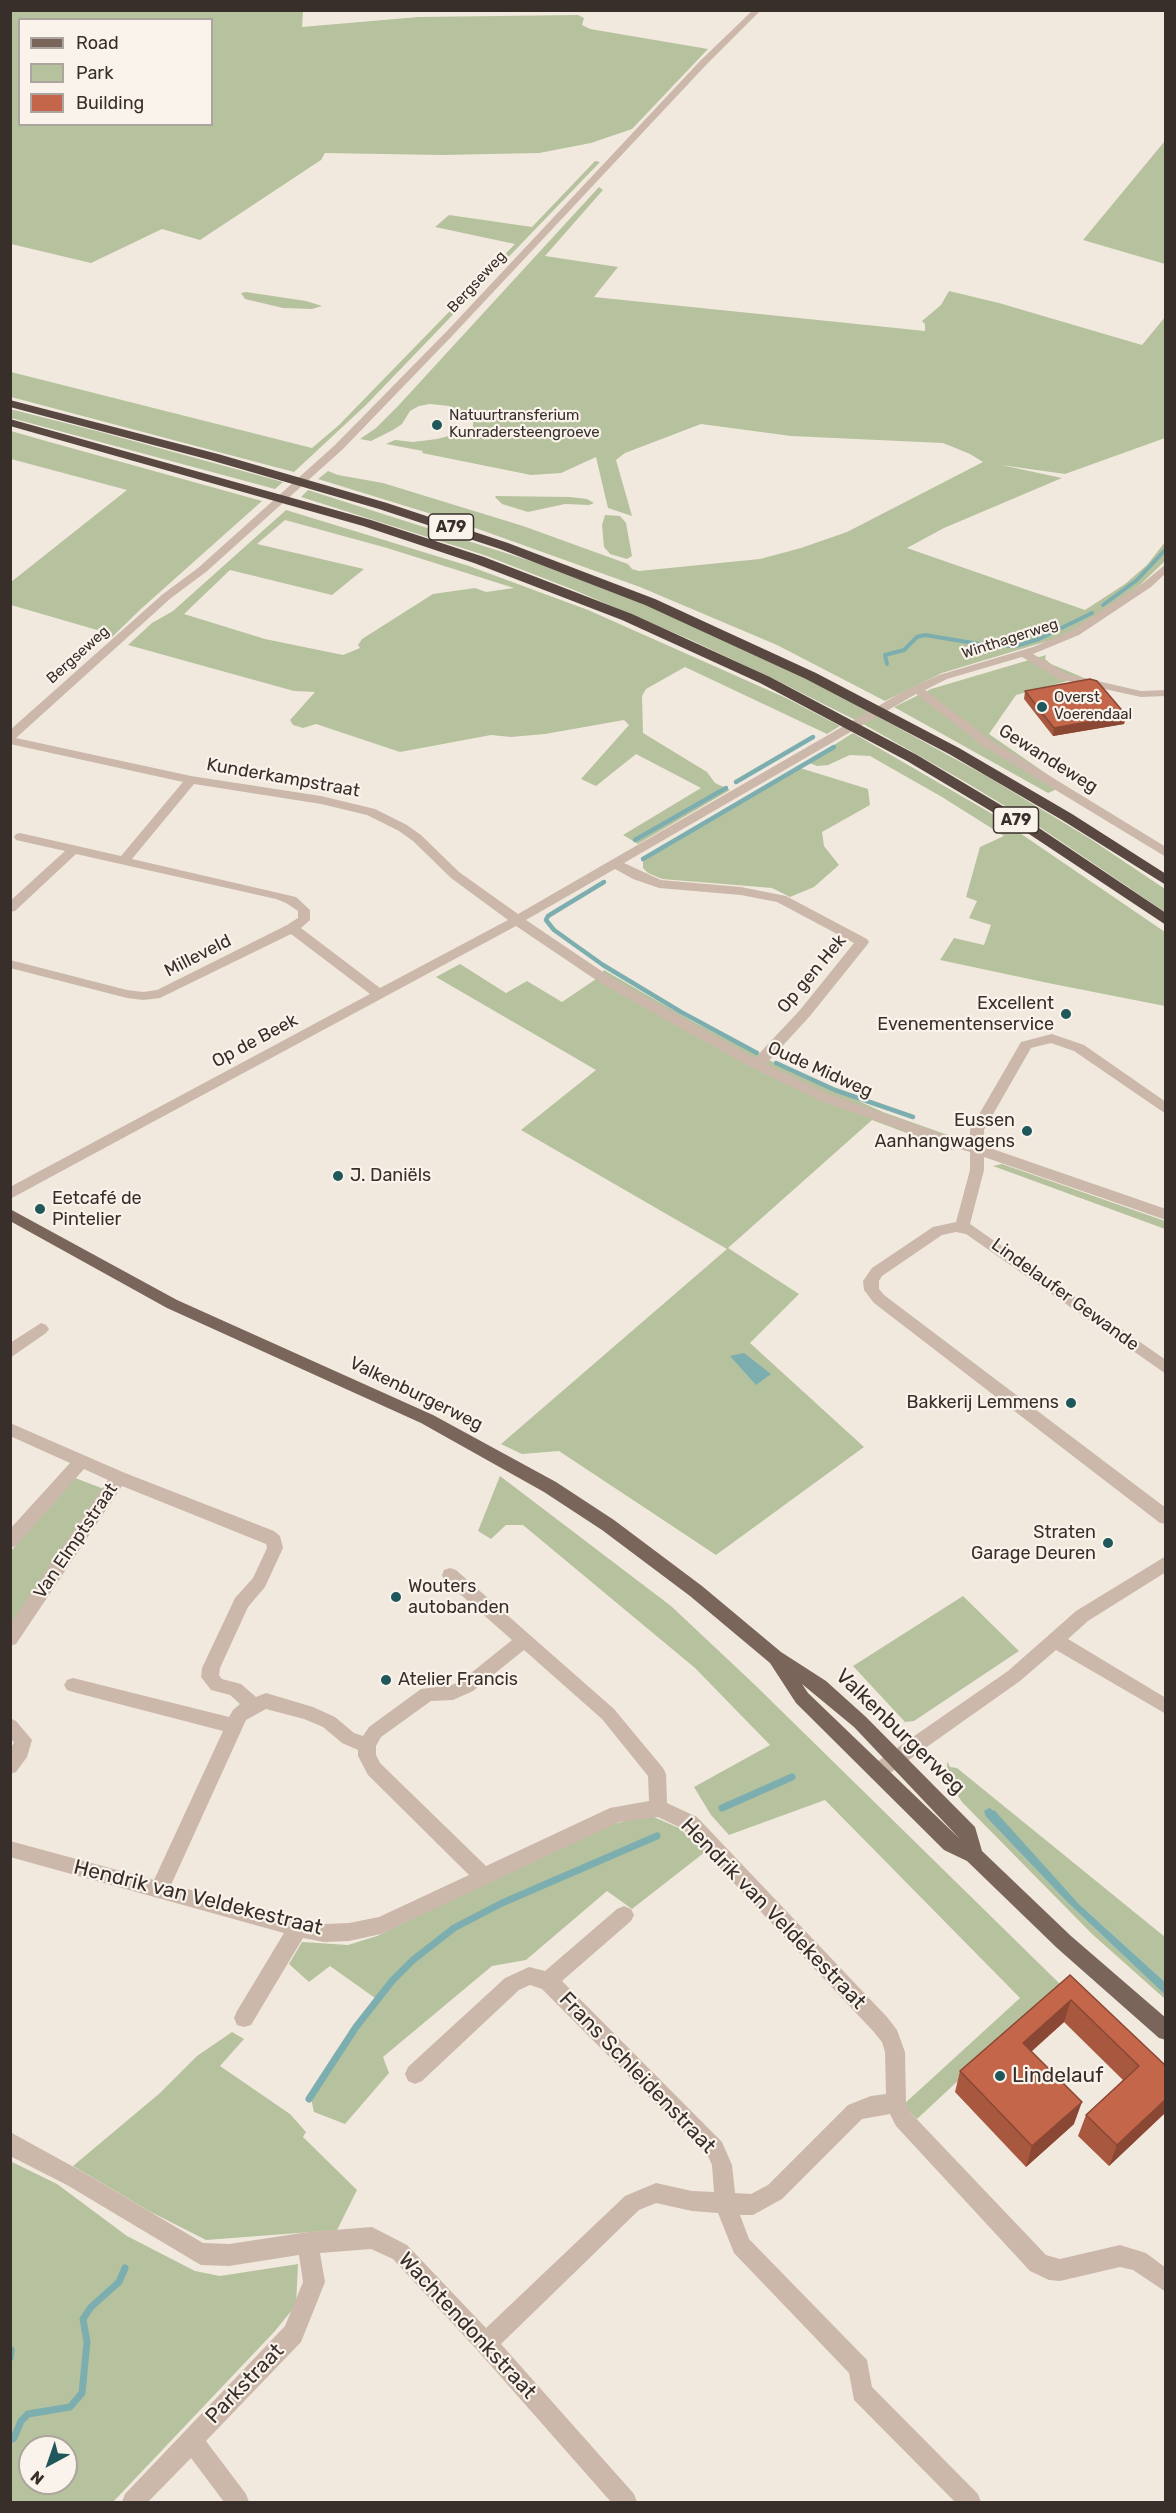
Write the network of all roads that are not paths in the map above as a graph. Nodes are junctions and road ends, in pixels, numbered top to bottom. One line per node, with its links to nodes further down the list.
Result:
1 (758, 10): 8 (street, Bergseweg)
2 (10, 403): 15 (highway, A79)
3 (10, 422): 18 (highway, A79)
4 (1166, 567): 5 (street, Winthagerweg)
5 (1024, 652): 6 (street, Winthagerweg); 7 (street)
6 (917, 688): 12 (street, Gewandeweg); 14 (street)
7 (1166, 693)
8 (10, 739): 9 (street, Kunderkampstraat)
9 (191, 780): 13 (street); 17 (street, Kunderkampstraat)
10 (20, 837): 11 (street)
11 (74, 849): 13 (street); 16 (street)
12 (1166, 853)
13 (124, 860): 19 (street)
14 (614, 863): 17 (street); 22 (street, Op gen Hek)
15 (1166, 881)
16 (10, 908)
17 (517, 920): 21 (street, Op de Beek); 22 (street, Oude Midweg)
18 (1166, 920)
19 (292, 928): 20 (street, Milleveld); 21 (street)
20 (10, 964)
21 (380, 994): 25 (street, Op de Beek)
22 (757, 1065): 24 (street, Oude Midweg)
23 (1166, 1109): 24 (street)
24 (977, 1149): 27 (street, Oude Midweg); 28 (street)
25 (10, 1194)
26 (10, 1214): 42 (main road, Valkenburgerweg)
27 (1166, 1215)
28 (962, 1227): 31 (street, Lindelaufer Gewande); 35 (street)
29 (41, 1329): 30 (street)
30 (10, 1352)
31 (1166, 1368)
32 (10, 1429): 33 (street, Van Elmptstraat)
33 (81, 1462): 34 (street, Van Elmptstraat); 36 (street)
34 (119, 1478): 39 (street, Van Elmptstraat); 44 (street)
35 (1166, 1518)
36 (10, 1540)
37 (1166, 1563): 41 (street)
38 (450, 1575): 40 (street)
39 (10, 1639)
40 (524, 1641): 48 (street); 52 (street)
41 (1056, 1641): 45 (street); 49 (street)
42 (775, 1657): 49 (main road, Valkenburgerweg); 51 (main road, Valkenburgerweg)
43 (73, 1685): 47 (street)
44 (253, 1705): 47 (street); 48 (street)
45 (1166, 1707)
46 (10, 1726): 50 (street)
47 (234, 1726): 56 (street)
48 (367, 1745): 55 (street)
49 (896, 1758): 51 (street); 54 (main road, Valkenburgerweg)
50 (10, 1766)
51 (877, 1772): 54 (main road, Valkenburgerweg)
52 (658, 1809): 55 (street, Hendrik van Veldekestraat); 63 (street, Hendrik van Veldekestraat)
53 (10, 1849): 56 (street, Hendrik van Veldekestraat)
54 (974, 1855): 61 (main road, Valkenburgerweg)
55 (483, 1876): 58 (street, Hendrik van Veldekestraat)
56 (159, 1890): 58 (street, Hendrik van Veldekestraat)
57 (624, 1916): 59 (street)
58 (298, 1928): 60 (street)
59 (548, 1981): 62 (street); 65 (street, Frans Schleidenstraat)
60 (244, 2018)
61 (1166, 2031)
62 (415, 2074)
63 (896, 2103): 65 (street); 67 (street)
64 (10, 2142): 66 (street, Wachtendonkstraat)
65 (725, 2203): 68 (street); 73 (street, Frans Schleidenstraat)
66 (308, 2243): 68 (street, Wachtendonkstraat); 69 (street, Parkstraat)
67 (1166, 2282)
68 (486, 2343): 72 (street, Wachtendonkstraat)
69 (191, 2440): 70 (street, Parkstraat); 71 (street)
70 (133, 2502)
71 (238, 2502)
72 (626, 2502)
73 (970, 2502)

